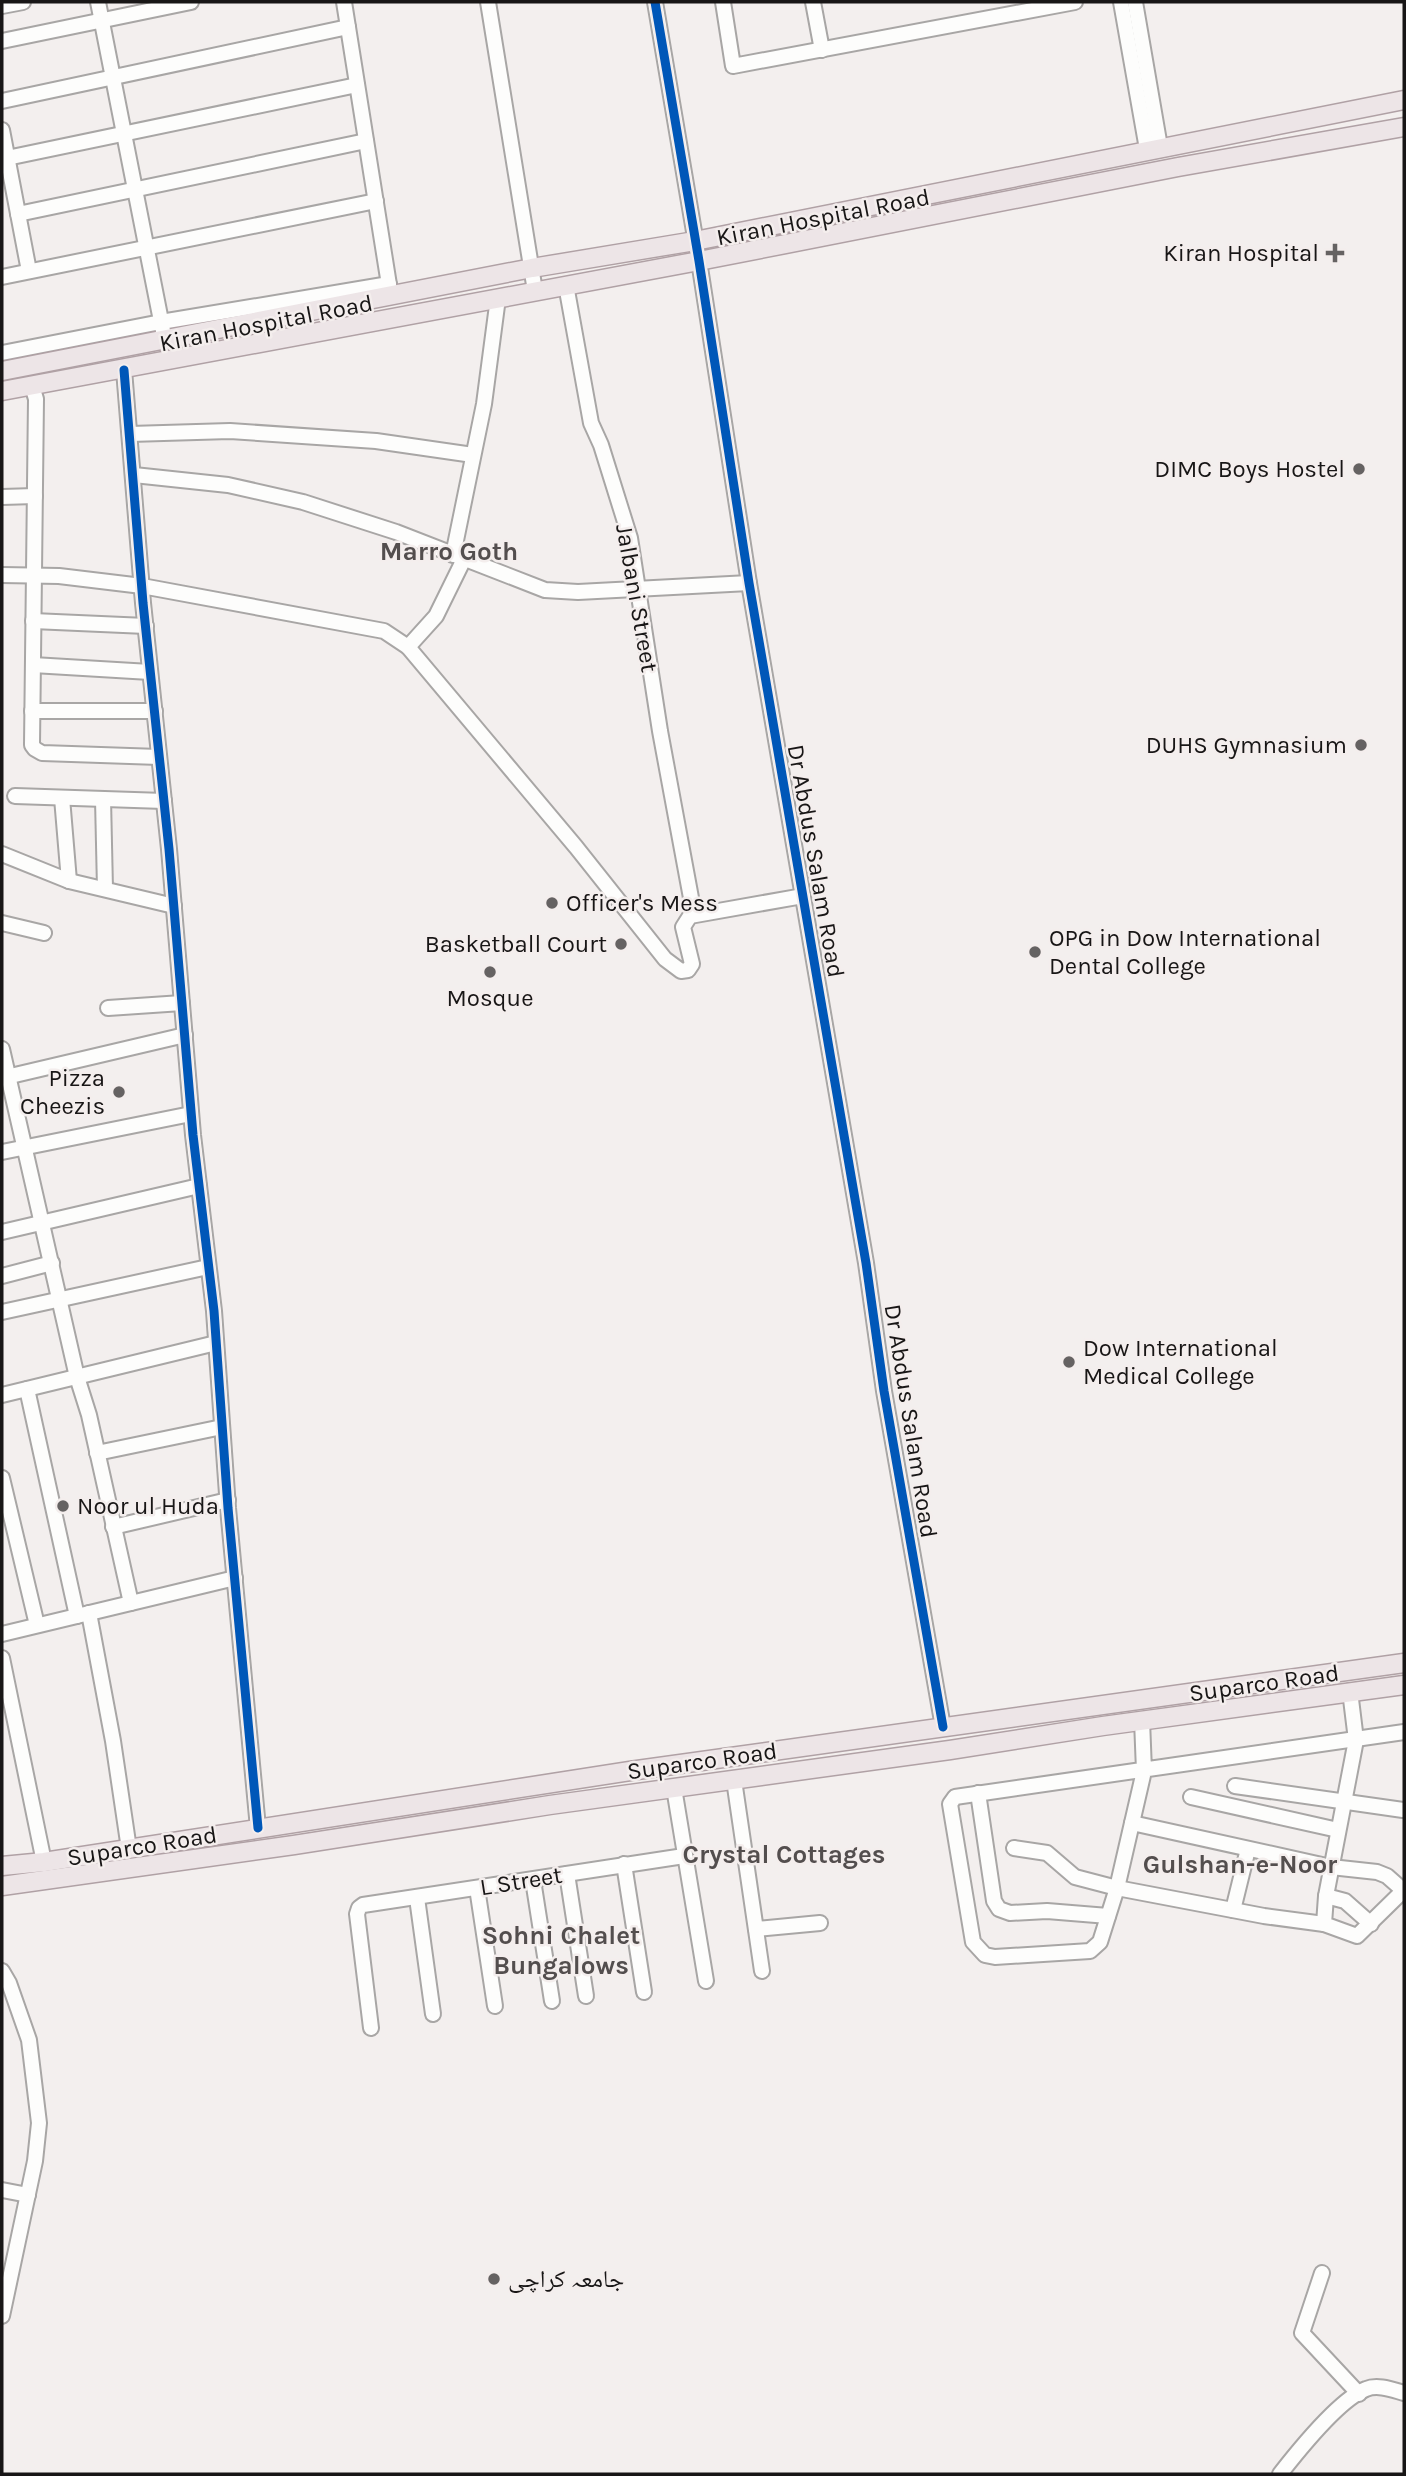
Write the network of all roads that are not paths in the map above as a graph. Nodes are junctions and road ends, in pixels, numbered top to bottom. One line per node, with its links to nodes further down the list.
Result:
1 (23, 2): 12 (street)
2 (98, 2): 13 (street)
3 (191, 2): 13 (street)
4 (344, 2): 14 (street)
5 (488, 2): 36 (street)
6 (654, 2): 33 (street, Dr Abdus Salam Road)
7 (723, 2): 16 (street)
8 (813, 2): 16 (street)
9 (1075, 2): 16 (street)
10 (1121, 2): 17 (street)
11 (1135, 2): 17 (street)
12 (2, 6)
13 (102, 21): 15 (street); 18 (street)
14 (348, 27): 18 (street); 19 (street)
15 (2, 41)
16 (822, 50)
17 (1141, 70): 26 (street)
18 (113, 77): 21 (street); 24 (street)
19 (357, 85): 24 (street); 25 (street)
20 (1402, 100): 22 (main road); 26 (main road, Kiran Hospital Road)
21 (2, 101)
22 (1404, 127): 30 (main road, Kiran Hospital Road)
23 (2, 130): 27 (street)
24 (124, 134): 27 (street); 29 (street)
25 (366, 141): 29 (street); 31 (street)
26 (1154, 148): 28 (main road, Kiran Hospital Road)
27 (7, 158): 32 (street)
28 (1049, 171): 30 (main road); 33 (main road, Kiran Hospital Road)
29 (136, 190): 32 (street); 34 (street)
30 (1052, 193): 35 (main road, Kiran Hospital Road)
31 (376, 201): 34 (street); 40 (street)
32 (18, 214): 37 (street)
33 (695, 241): 35 (street, Dr Abdus Salam Road); 36 (main road, Kiran Hospital Road)
34 (147, 247): 37 (street); 43 (street)
35 (699, 261): 39 (main road, Kiran Hospital Road); 57 (street, Dr Abdus Salam Road)
36 (532, 268): 40 (main road, Kiran Hospital Road); 41 (street)
37 (29, 271): 38 (street)
38 (2, 277)
39 (566, 285): 41 (main road, Kiran Hospital Road); 59 (street, Jalbani Street)
40 (390, 289): 43 (main road, Kiran Hospital Road)
41 (535, 291): 42 (main road, Kiran Hospital Road)
42 (498, 298): 45 (main road, Kiran Hospital Road); 50 (street)
43 (163, 331): 44 (street); 46 (main road, Kiran Hospital Road)
44 (2, 353)
45 (124, 370): 47 (main road, Kiran Hospital Road); 49 (street)
46 (2, 371)
47 (32, 386): 48 (main road, Kiran Hospital Road); 52 (street)
48 (2, 391)
49 (130, 434): 50 (street); 51 (street)
50 (473, 455): 54 (street)
51 (134, 475): 54 (street); 58 (street)
52 (35, 496): 53 (street); 56 (street)
53 (2, 497)
54 (458, 557): 59 (street); 62 (street)
55 (2, 575): 56 (street)
56 (34, 576): 58 (street); 60 (street)
57 (749, 583): 59 (street); 75 (street, Dr Abdus Salam Road)
58 (142, 586): 61 (street); 62 (street)
59 (636, 589): 77 (street, Jalbani Street)
60 (33, 621): 61 (street); 63 (street)
61 (146, 626): 64 (street)
62 (408, 647): 77 (street)
63 (33, 665): 64 (street); 65 (street)
64 (150, 672): 66 (street)
65 (32, 710): 66 (street); 67 (street)
66 (155, 711): 67 (street)
67 (159, 757): 71 (street)
68 (15, 796): 69 (street)
69 (62, 797): 70 (street); 73 (street)
70 (103, 799): 71 (street); 74 (street)
71 (164, 801): 76 (street)
72 (2, 854): 73 (street)
73 (69, 881): 74 (street)
74 (105, 889): 76 (street)
75 (803, 896): 77 (street); 117 (street, Dr Abdus Salam Road)
76 (174, 905): 80 (street)
77 (694, 914)
78 (2, 923): 79 (street)
79 (44, 933)
80 (182, 1003): 81 (street); 82 (street)
81 (108, 1008)
82 (185, 1035): 84 (street); 85 (street)
83 (2, 1049): 84 (street)
84 (5, 1077): 86 (street)
85 (191, 1114): 86 (street); 88 (street)
86 (25, 1147): 87 (street); 89 (street)
87 (2, 1152)
88 (199, 1186): 89 (street); 92 (street)
89 (43, 1222): 90 (street); 91 (street)
90 (2, 1232)
91 (52, 1263): 93 (street); 94 (street)
92 (208, 1267): 94 (street); 96 (street)
93 (2, 1276)
94 (60, 1299): 95 (street); 97 (street)
95 (2, 1312)
96 (216, 1343): 97 (street); 100 (street)
97 (78, 1377): 98 (street); 101 (street)
98 (27, 1389): 99 (street); 107 (street)
99 (2, 1395)
100 (222, 1427): 101 (street); 103 (street)
101 (97, 1454): 104 (street)
102 (2, 1478): 108 (street)
103 (228, 1500): 104 (street); 105 (street)
104 (113, 1527): 106 (street)
105 (235, 1578): 106 (street); 131 (street)
106 (131, 1603): 107 (street)
107 (83, 1615): 108 (street); 134 (street)
108 (37, 1625): 109 (street)
109 (2, 1633)
110 (2, 1658): 137 (street)
111 (1404, 1663): 114 (main road, Suparco Road)
112 (1404, 1685): 113 (main road, Suparco Road)
113 (1350, 1691): 115 (main road, Suparco Road); 119 (street)
114 (1100, 1707): 116 (main road); 117 (main road, Suparco Road)
115 (1142, 1720): 116 (main road, Suparco Road); 120 (street)
116 (1103, 1726): 121 (main road, Suparco Road)
117 (943, 1727): 122 (main road, Suparco Road)
118 (1404, 1732): 119 (street)
119 (1356, 1740): 120 (street); 127 (street)
120 (1144, 1771): 125 (street); 130 (street)
121 (734, 1780): 124 (main road, Suparco Road); 155 (street)
122 (546, 1785): 128 (main road); 131 (main road, Suparco Road)
123 (1235, 1786): 127 (street)
124 (674, 1788): 128 (main road, Suparco Road); 136 (street)
125 (978, 1793): 151 (street); 151 (street)
126 (1191, 1797): 132 (street)
127 (1344, 1801): 129 (street); 132 (street)
128 (550, 1805): 140 (main road, Suparco Road)
129 (1404, 1810)
130 (1132, 1823): 135 (street); 146 (street)
131 (258, 1828): 134 (main road, Suparco Road)
132 (1338, 1830): 141 (street)
133 (1014, 1848): 146 (street)
134 (129, 1849): 140 (main road, Suparco Road)
135 (1248, 1849): 141 (street); 150 (street)
136 (684, 1856): 138 (street, L Street); 158 (street)
137 (44, 1862): 139 (main road, Suparco Road); 140 (main road, Suparco Road)
138 (624, 1864): 142 (street, L Street); 159 (street)
139 (2, 1866)
140 (70, 1866): 144 (main road, Suparco Road)
141 (1331, 1867): 147 (street); 148 (street)
142 (567, 1874): 143 (street, L Street); 160 (street)
143 (533, 1880): 145 (street, L Street); 161 (street)
144 (2, 1886)
145 (477, 1888): 149 (street, L Street); 162 (street)
146 (1117, 1888): 150 (street); 151 (street)
147 (1404, 1891): 154 (street)
148 (1326, 1896): 153 (street); 154 (street)
149 (417, 1898): 163 (street); 164 (street, L Street)
150 (1233, 1910): 153 (street)
151 (1108, 1916)
152 (820, 1923): 155 (street)
153 (1324, 1924): 154 (street)
154 (1371, 1924)
155 (756, 1929): 157 (street)
156 (2, 1971): 166 (street)
157 (762, 1971)
158 (706, 1981)
159 (643, 1992)
160 (586, 1996)
161 (552, 2001)
162 (495, 2006)
163 (433, 2014)
164 (371, 2028)
165 (2, 2190): 166 (street)
166 (28, 2195): 167 (street)
167 (7, 2272): 169 (street)
168 (1322, 2273): 170 (street)
169 (2, 2316)
170 (1359, 2393): 171 (street); 172 (street)
171 (1404, 2393)
172 (1280, 2474)

